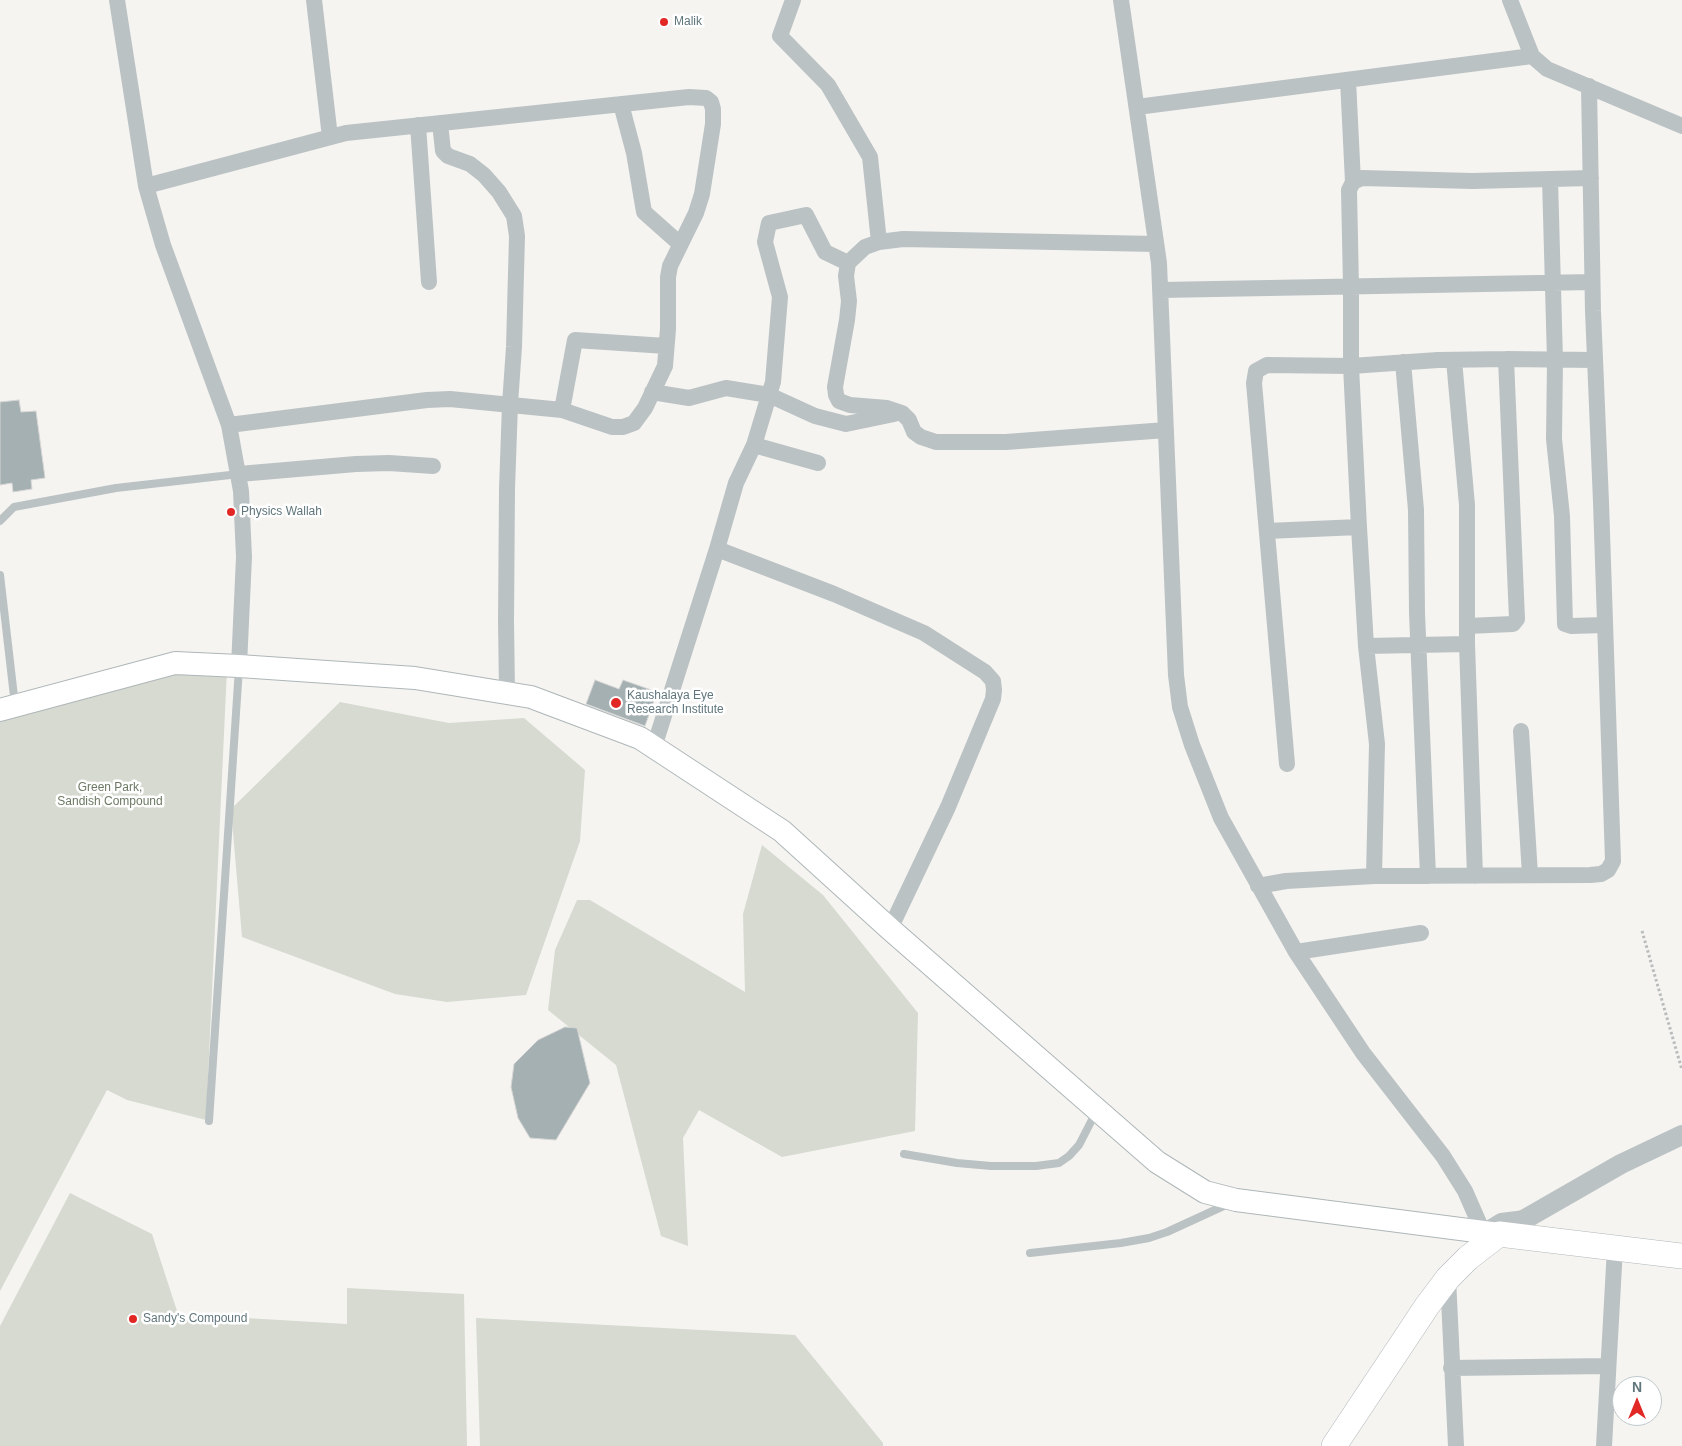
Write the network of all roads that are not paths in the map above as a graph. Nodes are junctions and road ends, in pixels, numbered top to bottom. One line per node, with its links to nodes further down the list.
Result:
1 (117, 0): 18 (street)
2 (314, 0): 14 (street)
3 (793, 0): 19 (street)
4 (1121, 0): 10 (street)
5 (1515, 3): 6 (street)
6 (1532, 56): 7 (street); 8 (street)
7 (1348, 80): 10 (street); 17 (street)
8 (1589, 86): 13 (street); 15 (street)
9 (621, 104): 11 (street); 20 (street); 20 (street)
10 (1137, 107): 21 (street)
11 (440, 123): 12 (street); 37 (street)
12 (418, 125): 14 (street); 23 (street)
13 (1682, 126)
14 (330, 137): 18 (street)
15 (1590, 178): 16 (street); 24 (street)
16 (1550, 179): 17 (street); 25 (street)
17 (1353, 182): 26 (street)
18 (146, 186): 40 (street)
19 (879, 242): 21 (street); 22 (street)
20 (680, 244): 28 (street)
21 (1156, 244): 27 (street)
22 (848, 263): 36 (street); 39 (street)
23 (429, 282)
24 (1592, 282): 25 (street); 32 (street)
25 (1552, 283): 26 (street); 31 (street)
26 (1352, 287): 27 (street); 34 (street)
27 (1161, 290): 41 (street)
28 (666, 346): 35 (street); 38 (street)
29 (1506, 359): 30 (street); 31 (street); 52 (street)
30 (1454, 360): 33 (street); 52 (street)
31 (1555, 360): 32 (street); 51 (street)
32 (1595, 360): 51 (street)
33 (1403, 362): 34 (street); 54 (street)
34 (1351, 366): 47 (street); 48 (street)
35 (652, 392): 36 (street); 38 (street)
36 (769, 395): 39 (street); 42 (street)
37 (510, 404): 38 (street); 40 (street); 57 (street)
38 (562, 410)
39 (902, 413): 41 (street)
40 (230, 425): 45 (street)
41 (1166, 430): 66 (street)
42 (754, 445): 43 (street); 49 (street)
43 (818, 463)
44 (433, 466): 45 (street)
45 (238, 474): 46 (lane); 56 (street)
46 (0, 521)
47 (1359, 527): 48 (street); 55 (street)
48 (1267, 532): 61 (street)
49 (717, 549): 60 (street); 67 (street)
50 (0, 575): 58 (lane)
51 (1606, 625): 65 (street)
52 (1467, 626): 53 (street)
53 (1467, 644): 54 (street); 64 (street)
54 (1419, 645): 55 (street); 63 (street)
55 (1366, 646): 62 (street)
56 (240, 666): 57 (main road); 58 (main road); 71 (lane)
57 (508, 693): 60 (main road)
58 (8, 708)
59 (1521, 732): 65 (street)
60 (654, 747): 67 (main road)
61 (1287, 764)
62 (1374, 876): 63 (street); 66 (street)
63 (1428, 876): 64 (street)
64 (1474, 876): 65 (street)
65 (1530, 876)
66 (1258, 886): 69 (street)
67 (890, 929): 70 (main road)
68 (1421, 933): 69 (street)
69 (1296, 952): 75 (street)
70 (1097, 1110): 73 (lane); 74 (main road)
71 (209, 1121)
72 (1682, 1134): 75 (street)
73 (904, 1154)
74 (1236, 1200): 75 (main road); 77 (lane)
75 (1491, 1233): 76 (main road); 79 (main road)
76 (1615, 1248): 78 (main road); 80 (street)
77 (1030, 1253)
78 (1682, 1256)
79 (1448, 1278): 81 (street); 82 (main road)
80 (1608, 1366): 81 (street); 84 (street)
81 (1451, 1368): 83 (street)
82 (1334, 1446)
83 (1456, 1446)
84 (1604, 1446)

